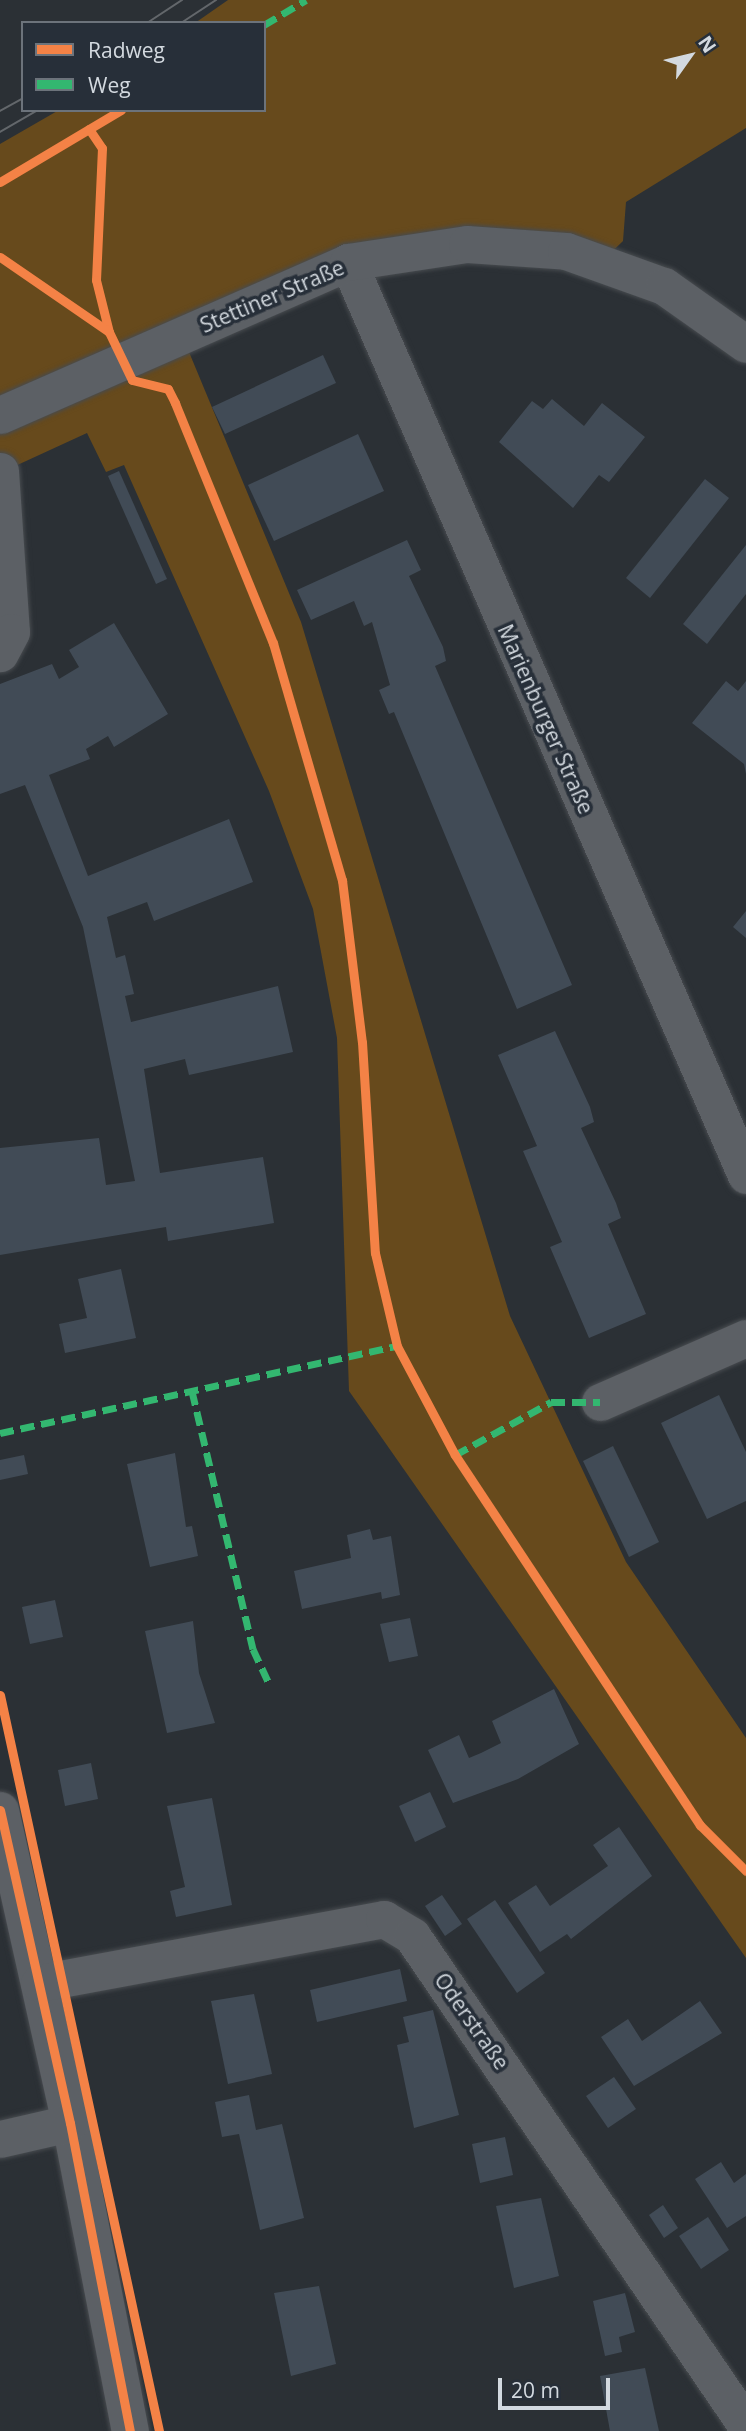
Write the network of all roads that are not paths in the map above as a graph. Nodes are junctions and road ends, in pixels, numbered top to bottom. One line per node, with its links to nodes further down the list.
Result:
1 (348, 262): 2 (street, Stettiner Straße); 3 (street, Stettiner Straße); 6 (street, Marienburger Straße)
2 (746, 344)
3 (0, 415)
4 (0, 471): 5 (street)
5 (0, 653)
6 (746, 1175)
7 (746, 1338): 8 (street)
8 (600, 1402)
9 (0, 1810): 10 (street)
10 (39, 1983): 11 (street); 13 (street, Oderstraße)
11 (70, 2123): 12 (street); 14 (street)
12 (0, 2138)
13 (746, 2425)
14 (130, 2431)

